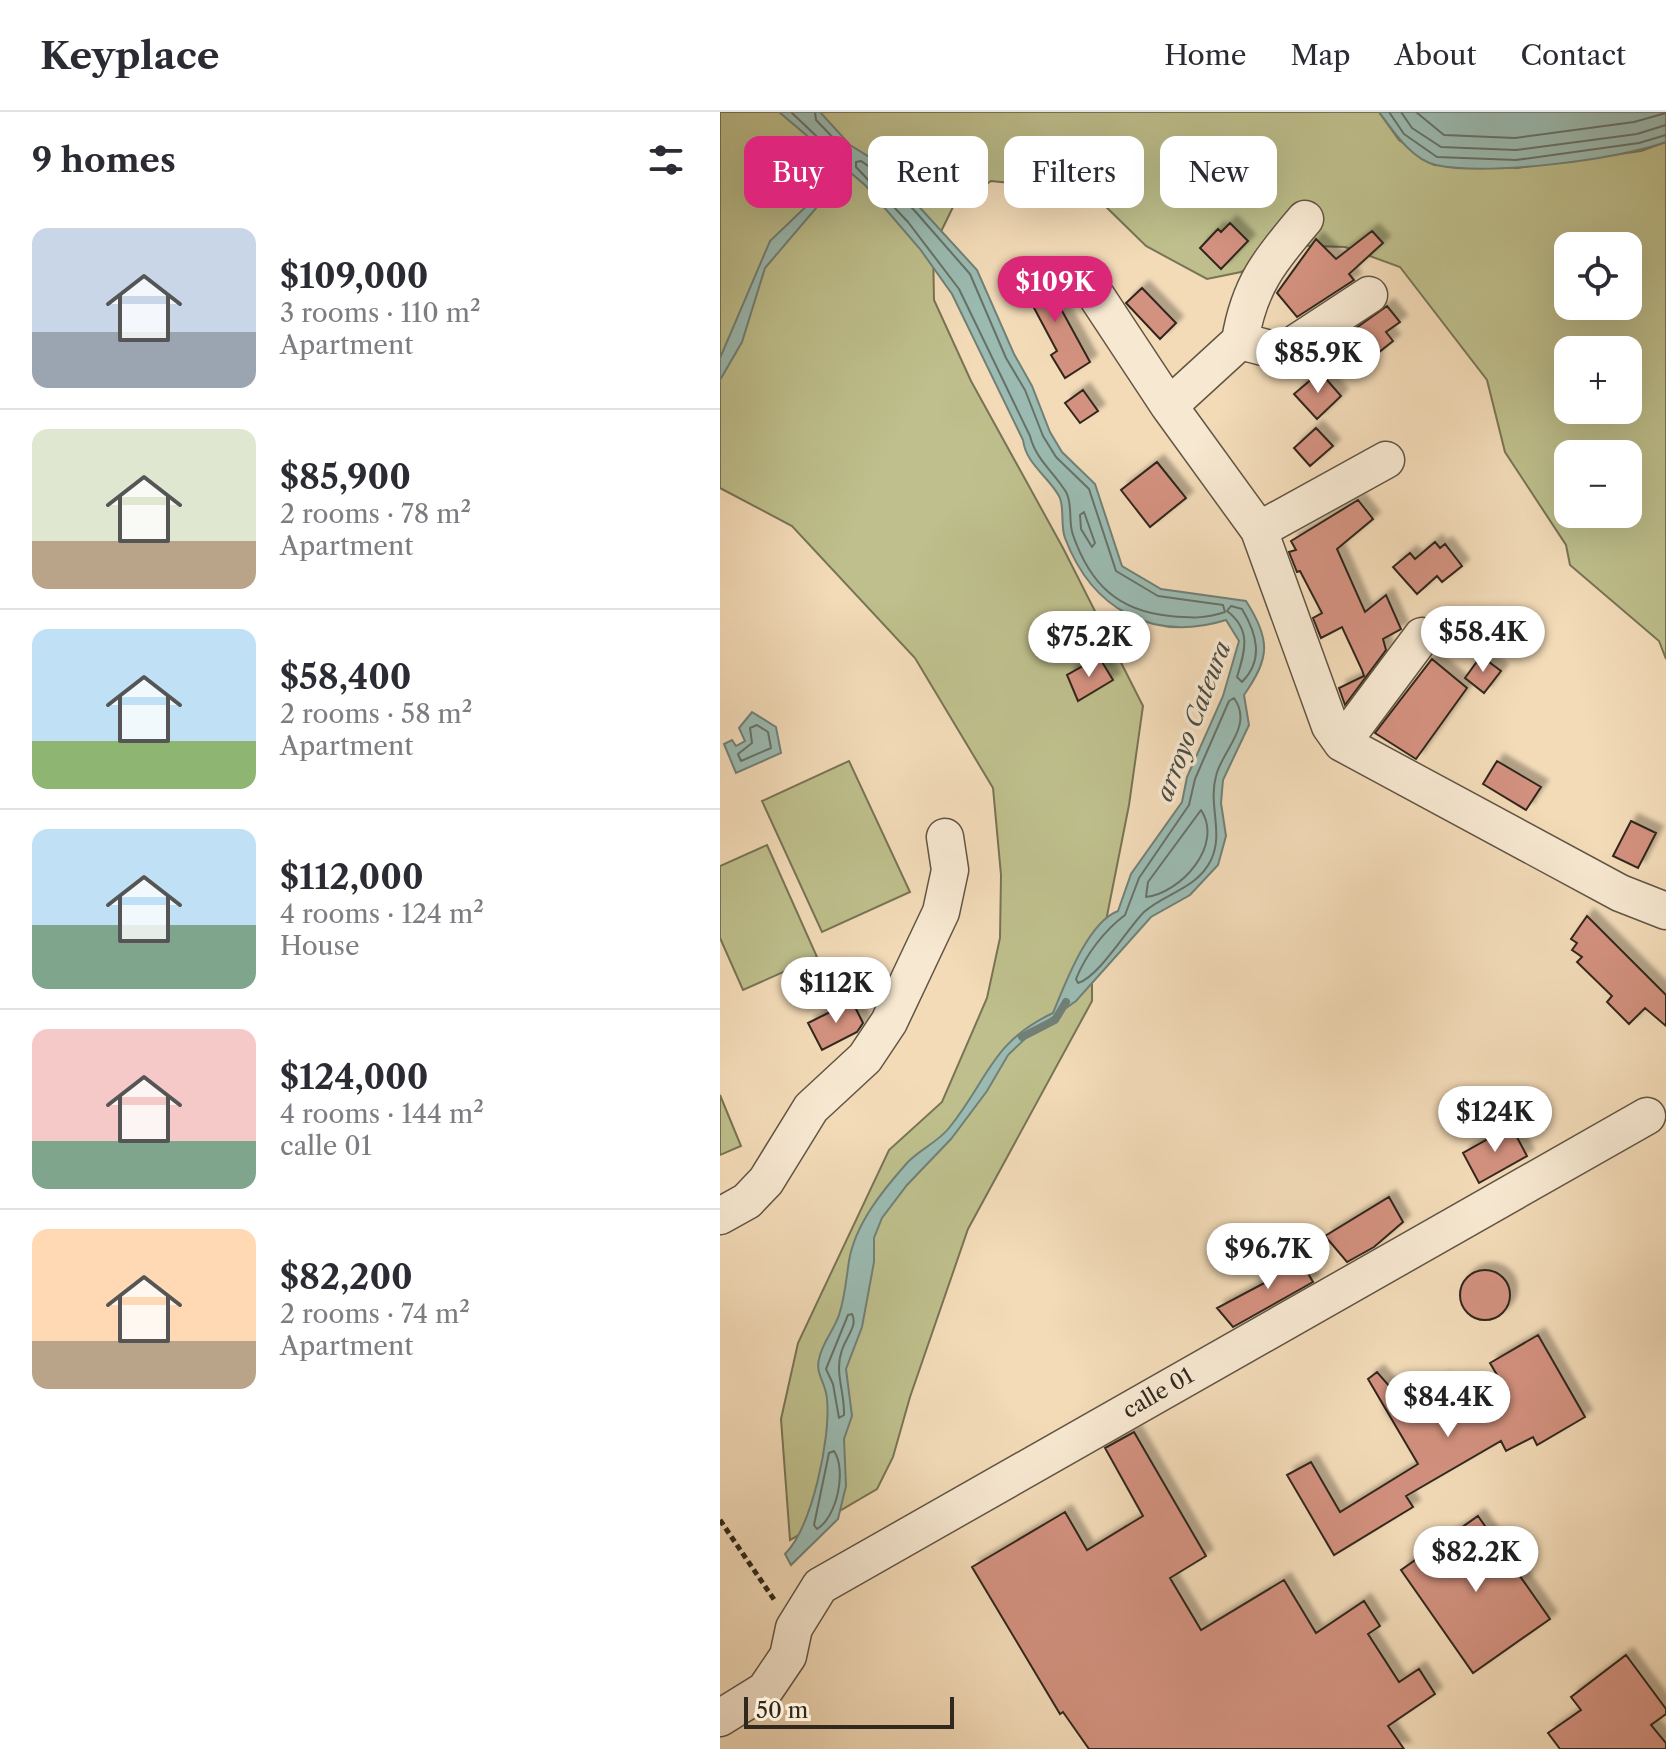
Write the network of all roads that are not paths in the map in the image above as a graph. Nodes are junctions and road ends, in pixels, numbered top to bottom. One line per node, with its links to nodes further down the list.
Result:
1 (1305, 219): 4 (street)
2 (1369, 295): 4 (street)
3 (1097, 297): 5 (street)
4 (1240, 341): 5 (street)
5 (1169, 406): 7 (street)
6 (1386, 460): 7 (street)
7 (1259, 530): 9 (street)
8 (1422, 636): 9 (street)
9 (1342, 743): 11 (street)
10 (945, 837): 13 (street)
11 (1666, 911)
12 (1647, 1116): 14 (street, calle 01)
13 (720, 1216)
14 (720, 1718)

